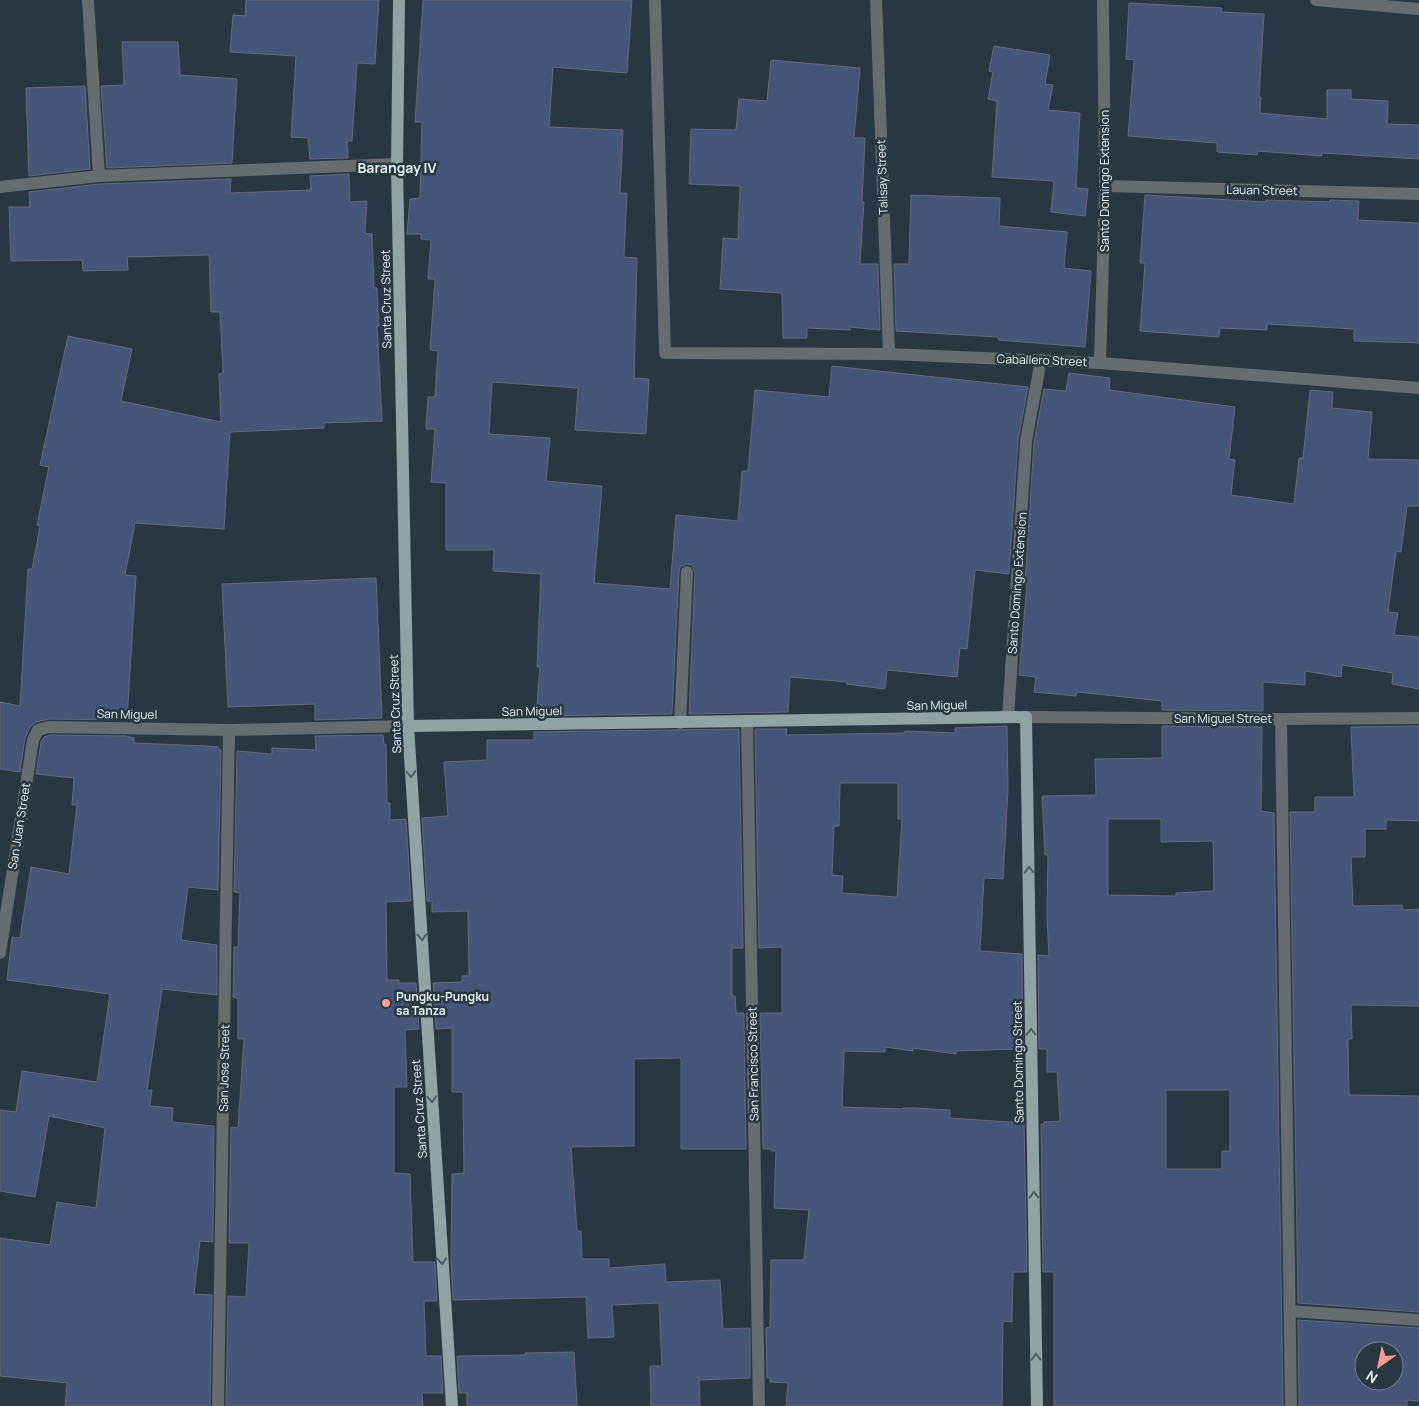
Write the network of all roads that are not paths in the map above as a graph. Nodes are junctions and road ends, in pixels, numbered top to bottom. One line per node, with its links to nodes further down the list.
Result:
1 (88, 0): 9 (street)
2 (399, 0): 8 (main road, Santa Cruz Street)
3 (655, 0): 13 (street, Caballero Street)
4 (876, 0): 13 (street, Talisay Street)
5 (1103, 0): 10 (street, Santo Domingo Extension)
6 (1316, 0): 7 (street)
7 (1419, 9)
8 (397, 164): 9 (street); 24 (main road, Santa Cruz Street)
9 (99, 176): 11 (street)
10 (1105, 186): 12 (street, Lauan Street); 15 (street, Santo Domingo Extension)
11 (0, 187)
12 (1419, 194)
13 (889, 354): 14 (street, Caballero Street)
14 (1041, 360): 15 (street, Caballero Street); 18 (street, Santo Domingo Extension)
15 (1100, 363): 16 (street, Caballero Street)
16 (1419, 388)
17 (687, 572): 23 (street)
18 (1008, 717): 19 (main road, San Miguel); 22 (main road, San Miguel)
19 (1026, 717): 21 (street, San Miguel Street); 33 (main road, Santo Domingo Street, one-way to 19)
20 (1419, 718): 21 (street, San Miguel Street)
21 (1281, 719): 28 (street)
22 (747, 722): 23 (main road, San Miguel); 32 (street, San Francisco Street)
23 (680, 723): 24 (main road, San Miguel)
24 (408, 726): 26 (street, San Miguel); 31 (main road, Santa Cruz Street, one-way to 31)
25 (38, 730): 26 (street, San Miguel); 27 (street, San Juan Street)
26 (229, 730): 30 (street, San Jose Street)
27 (0, 952)
28 (1290, 1311): 29 (street); 34 (street)
29 (1419, 1320)
30 (218, 1406)
31 (452, 1406)
32 (759, 1406)
33 (1037, 1406)
34 (1291, 1406)

